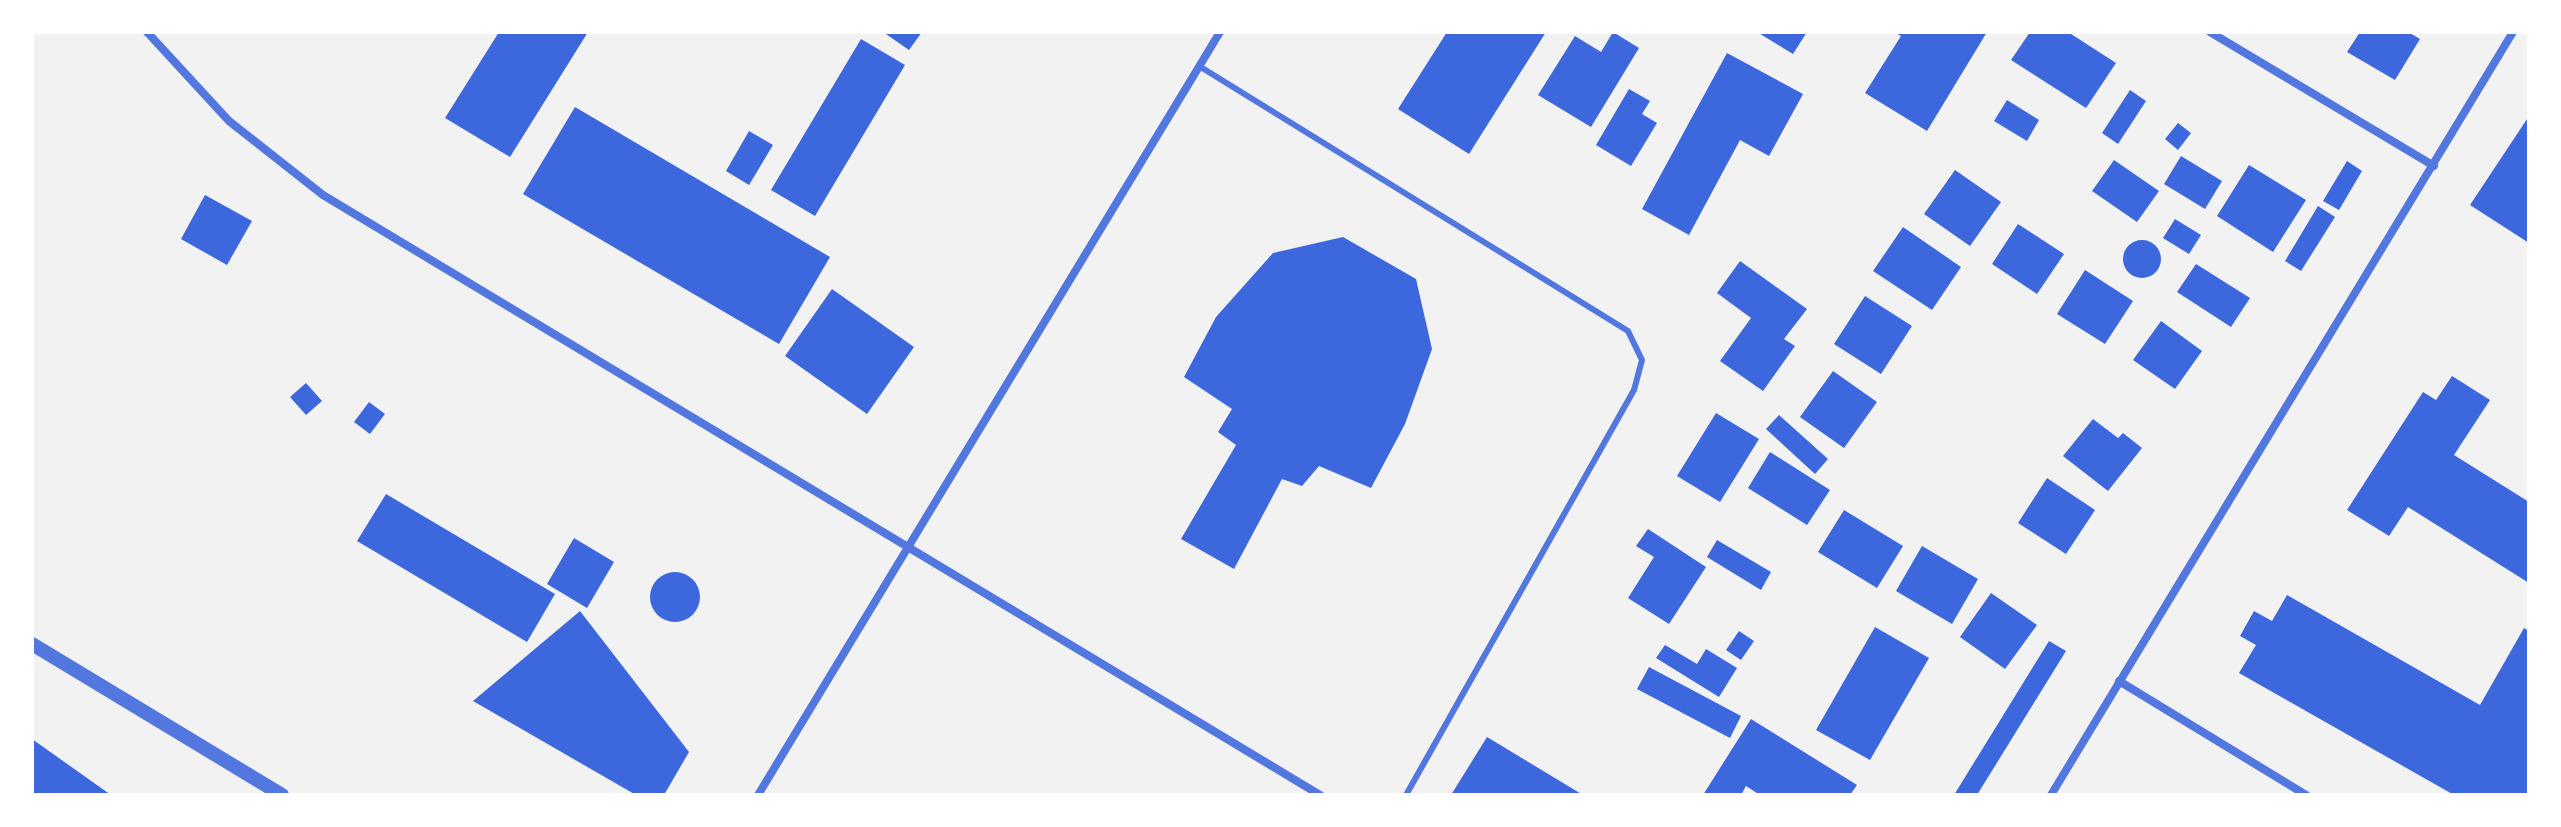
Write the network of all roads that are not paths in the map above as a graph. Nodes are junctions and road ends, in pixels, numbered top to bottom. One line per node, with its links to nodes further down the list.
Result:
1 (147, 32): 7 (street)
2 (1220, 32): 5 (street)
3 (2210, 32): 6 (street)
4 (2513, 32): 6 (street)
5 (1199, 66): 7 (street); 13 (lane)
6 (2434, 166): 9 (street)
7 (908, 547): 11 (street); 12 (street)
8 (32, 644): 10 (street)
9 (2119, 681): 14 (street); 15 (street)
10 (282, 795)
11 (758, 795)
12 (1320, 795)
13 (1406, 795)
14 (2051, 795)
15 (2306, 795)

